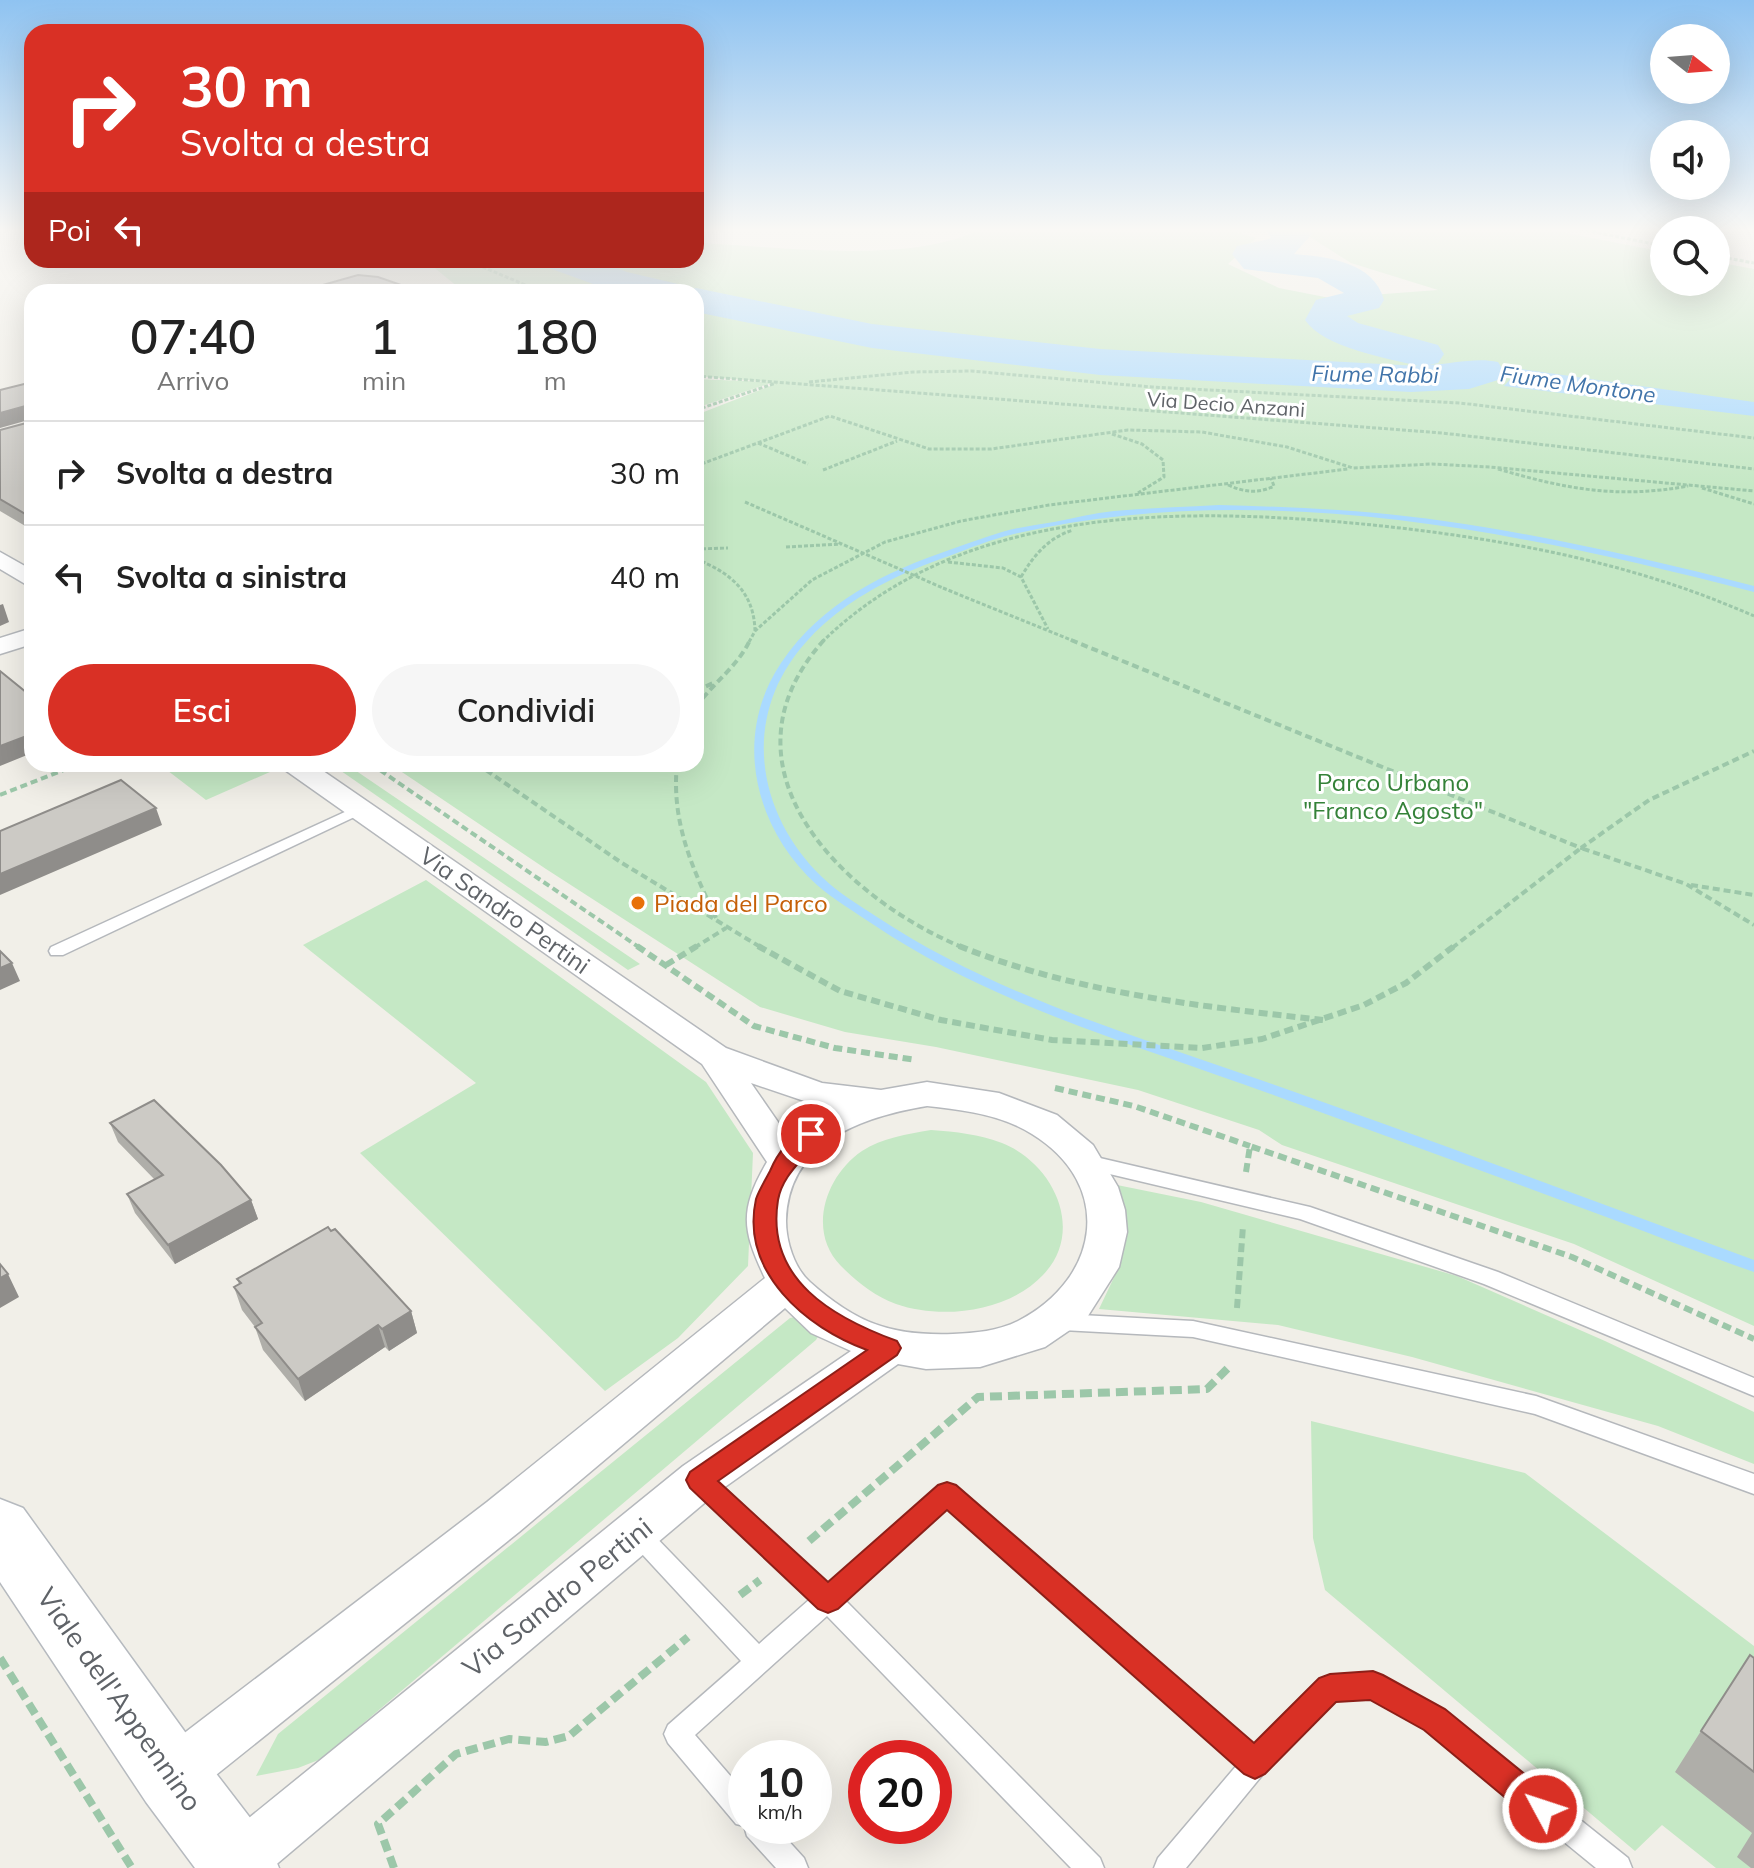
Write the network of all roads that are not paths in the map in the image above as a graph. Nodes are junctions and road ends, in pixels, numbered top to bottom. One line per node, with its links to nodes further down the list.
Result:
1 (0, 559): 2 (street)
2 (24, 576)
3 (24, 638): 4 (street)
4 (0, 647)
5 (307, 772): 6 (street, Via Sandro Pertini)
6 (360, 809): 7 (lane); 8 (street, Via Sandro Pertini)
7 (57, 951)
8 (714, 1056): 9 (street, Via Sandro Pertini); 10 (street, Via Sandro Pertini)
9 (882, 1100): 10 (street); 11 (street)
10 (785, 1160): 12 (street)
11 (1087, 1162): 13 (street); 15 (lane)
12 (786, 1284): 14 (street); 23 (street)
13 (1056, 1321): 14 (street); 17 (lane)
14 (889, 1348): 16 (street, Via Sandro Pertini)
15 (1754, 1387)
16 (699, 1480): 19 (street, Via Sandro Pertini); 20 (lane)
17 (1754, 1484)
18 (0, 1528): 23 (main road, Viale dell'Appennino)
19 (636, 1532): 21 (lane); 26 (street, Via Sandro Pertini)
20 (828, 1600): 21 (lane); 22 (lane); 28 (lane)
21 (759, 1662): 24 (lane)
22 (1255, 1764): 29 (lane); 30 (lane)
23 (172, 1776): 26 (main road, Viale dell'Appennino)
24 (728, 1793)
25 (773, 1844): 27 (lane)
26 (239, 1865)
27 (794, 1868)
28 (1090, 1868)
29 (1168, 1868)
30 (1618, 1868)

